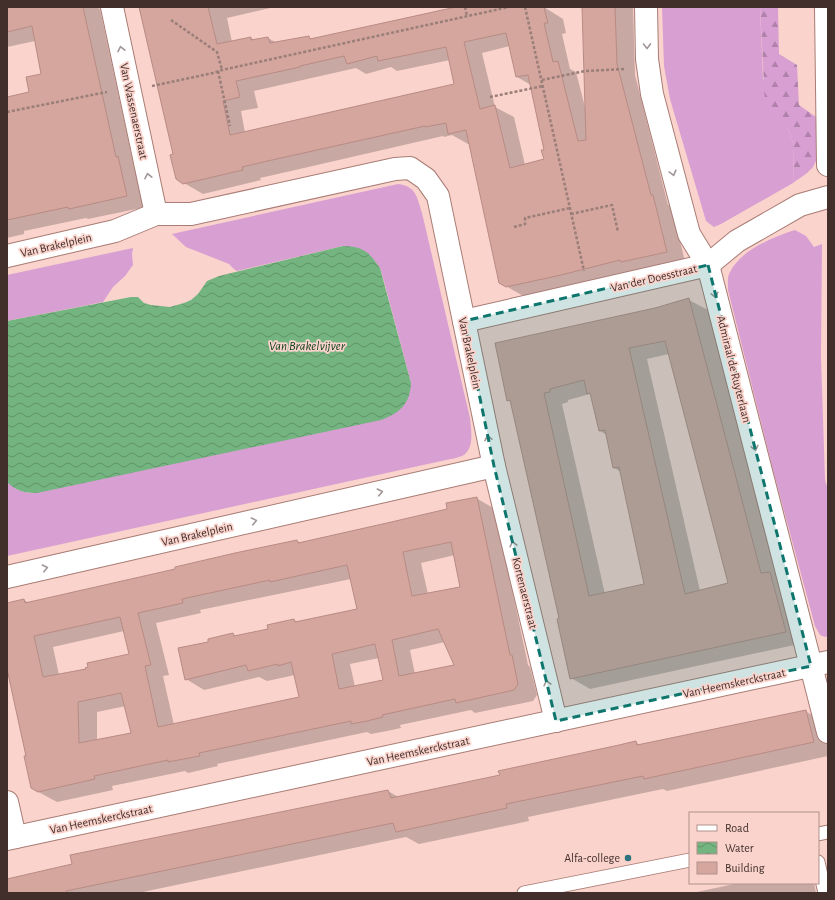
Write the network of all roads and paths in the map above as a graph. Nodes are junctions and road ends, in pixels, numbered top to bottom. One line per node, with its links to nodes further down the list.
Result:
1 (112, 7): 13 (street, Van Wassenaerstraat, one-way to 1)
2 (464, 7): 7 (path)
3 (509, 7): 7 (path)
4 (525, 7): 11 (path)
5 (646, 7): 9 (street, Admiraal de Ruyterlaan, one-way to 9)
6 (826, 7): 17 (street)
7 (467, 16): 10 (path)
8 (171, 20): 10 (path)
9 (648, 68): 11 (path); 25 (street, Admiraal de Ruyterlaan, one-way to 25)
10 (220, 71): 13 (path); 16 (path)
11 (542, 80): 12 (path)
12 (543, 86): 14 (path); 19 (path)
13 (129, 89): 15 (path); 20 (street, Van Wassenaerstraat, one-way to 13)
14 (490, 97)
15 (7, 112)
16 (230, 126)
17 (828, 165)
18 (828, 197): 25 (street, Van der Doesstraat)
19 (570, 208): 21 (path); 22 (path)
20 (156, 214): 24 (street, Van Brakelplein); 27 (street, Van Brakelplein)
21 (571, 214): 23 (path); 26 (path)
22 (514, 227)
23 (618, 232)
24 (7, 256)
25 (708, 265): 26 (street, Van der Doesstraat); 30 (street, Admiraal de Ruyterlaan, one-way to 30)
26 (588, 293): 27 (street, Van der Doesstraat)
27 (464, 321): 28 (street, Van Brakelplein, one-way to 27)
28 (494, 466): 29 (street, Van Brakelplein, one-way to 28); 31 (street, Kortenaerstraat, one-way to 28)
29 (7, 577)
30 (820, 664): 31 (street, Van Heemskerckstraat); 32 (street, Admiraal de Ruyterlaan)
31 (556, 721): 34 (street, Van Heemskerckstraat)
32 (828, 732)
33 (7, 802): 34 (street)
34 (11, 838)
35 (689, 860): 37 (lane)
36 (819, 866): 38 (lane)
37 (524, 893)
38 (825, 893)

